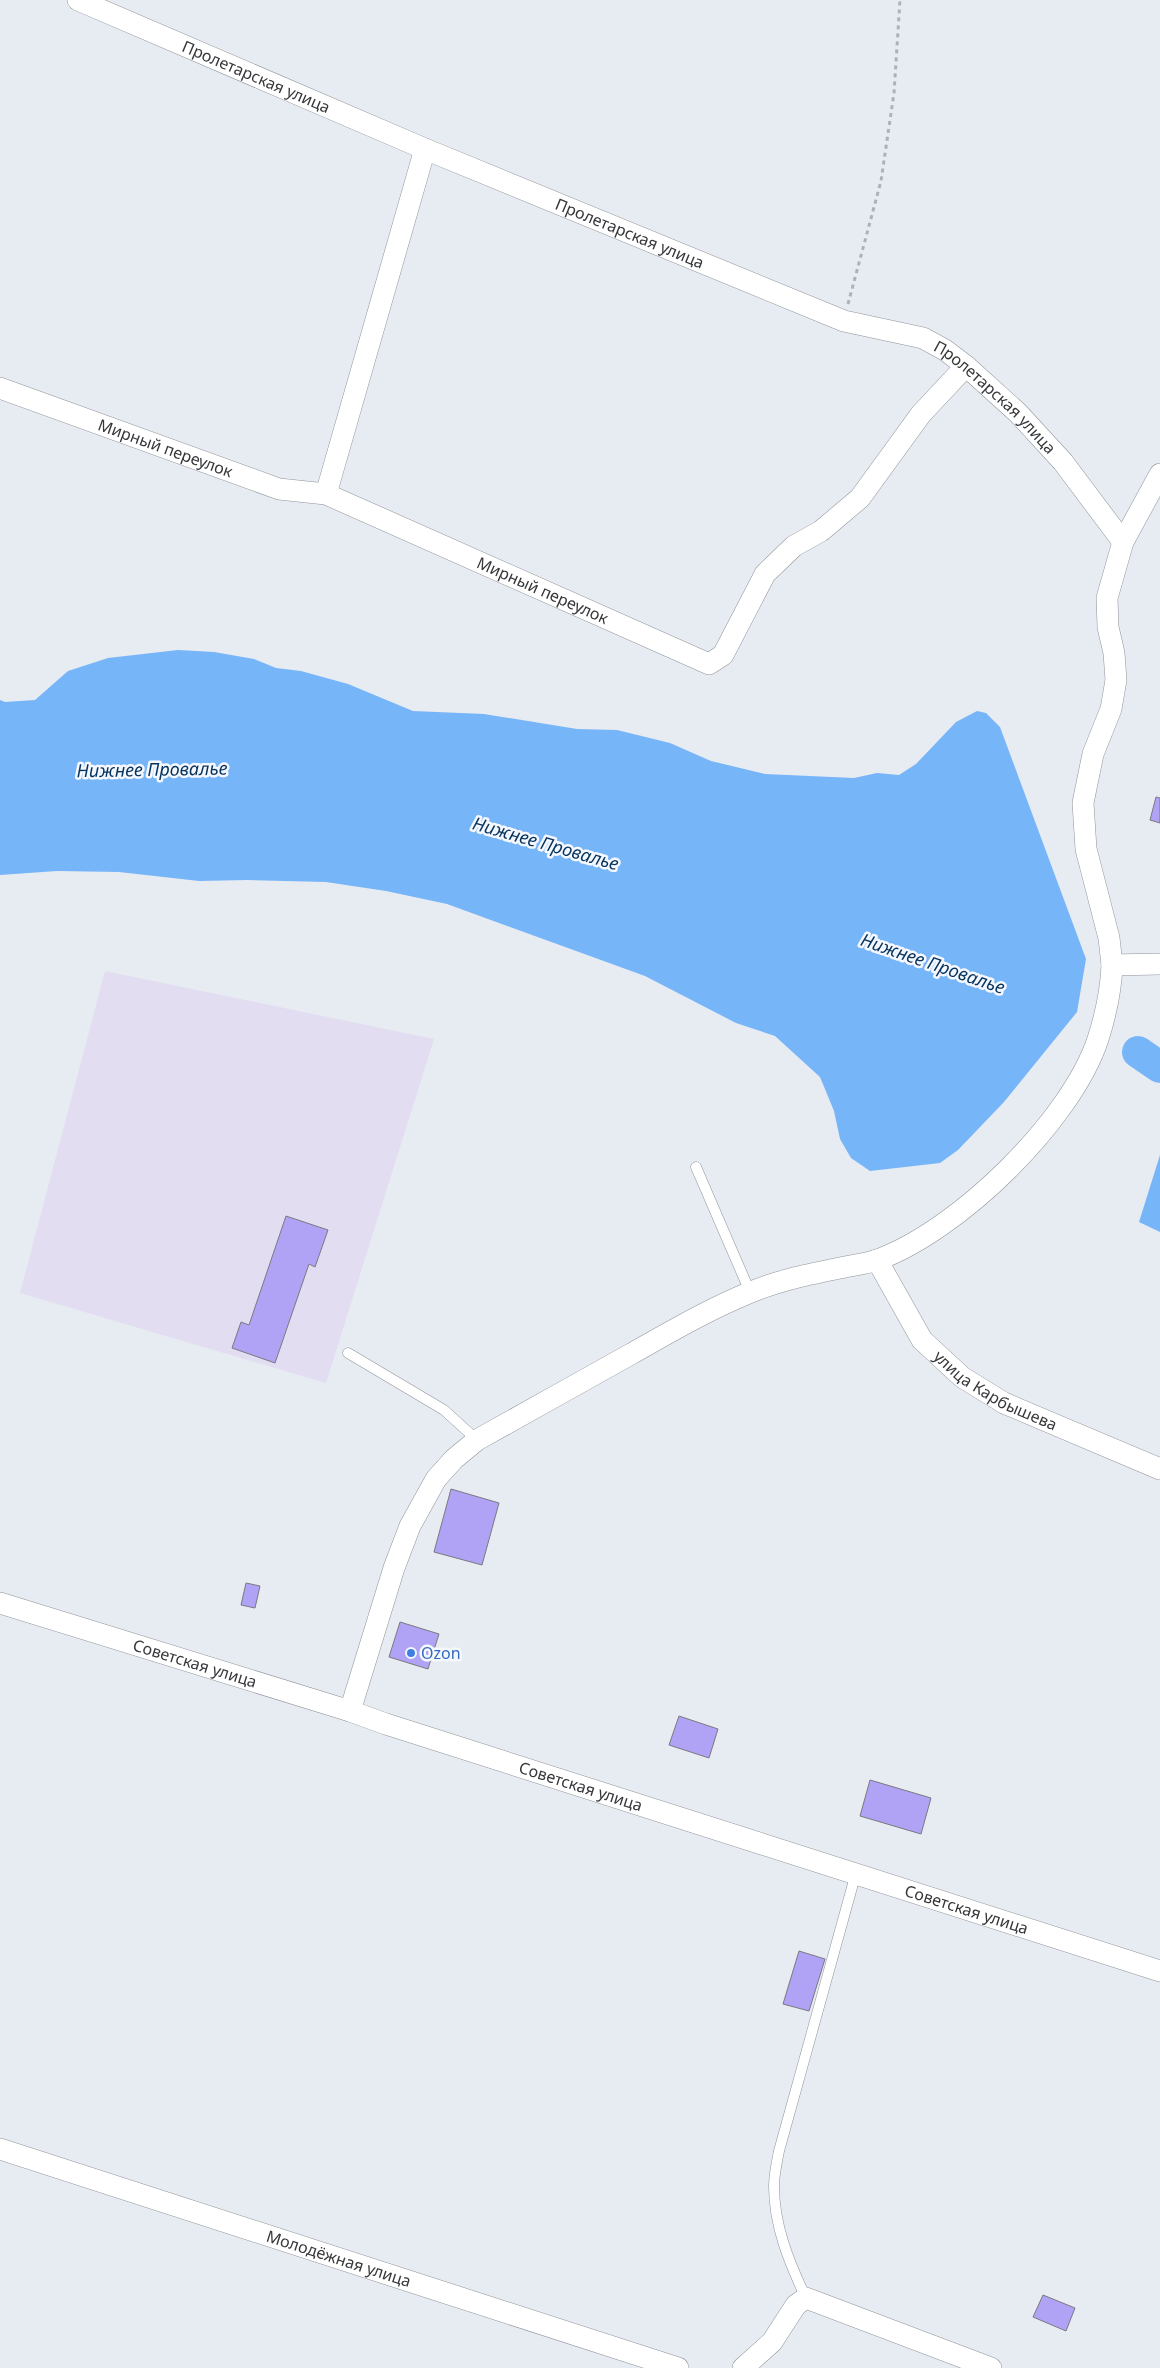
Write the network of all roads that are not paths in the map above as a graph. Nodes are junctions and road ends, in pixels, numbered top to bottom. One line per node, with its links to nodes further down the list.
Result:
1 (78, 0): 2 (street, Пролетарская улица)
2 (425, 149): 3 (street, Пролетарская улица); 6 (street)
3 (966, 366): 6 (street, Мирный переулок); 7 (street, Пролетарская улица)
4 (0, 388): 6 (street, Мирный переулок)
5 (1160, 474): 7 (street)
6 (326, 494)
7 (1123, 542): 9 (street)
8 (1160, 964): 9 (street)
9 (1112, 965): 11 (street)
10 (696, 1167): 12 (lane)
11 (877, 1260): 12 (street); 15 (street, улица Карбышева)
12 (750, 1292): 14 (street)
13 (348, 1353): 14 (lane)
14 (477, 1440): 17 (street)
15 (1160, 1469)
16 (0, 1603): 17 (street, Советская улица)
17 (350, 1710): 18 (street, Советская улица)
18 (856, 1873): 19 (street, Советская улица); 21 (lane)
19 (1160, 1971)
20 (0, 2149): 22 (street, Молодёжная улица)
21 (806, 2298): 23 (street); 24 (street)
22 (678, 2368)
23 (743, 2368)
24 (991, 2368)

